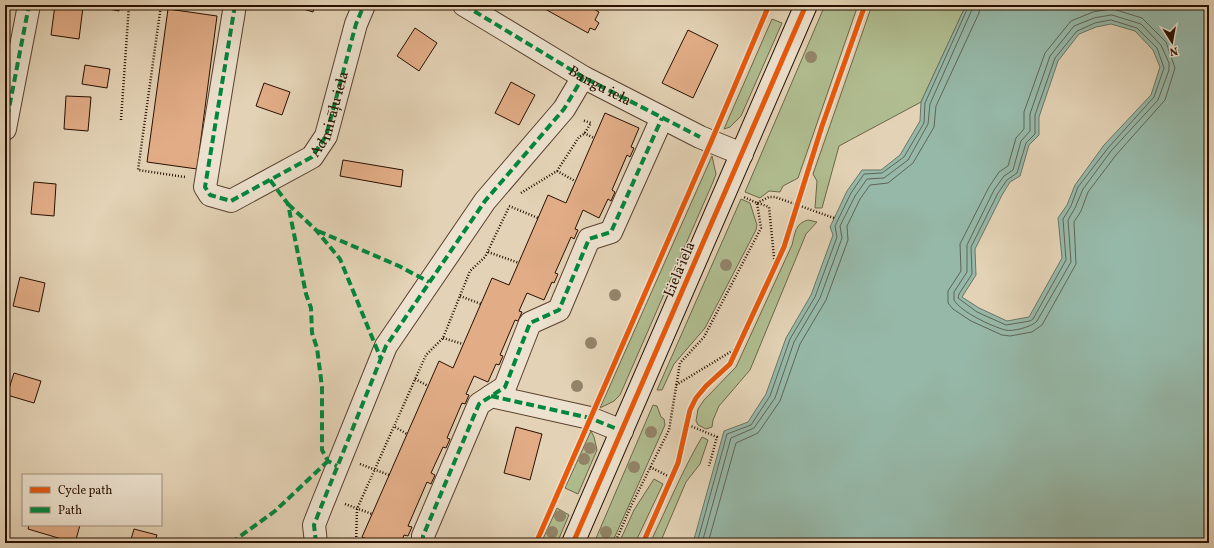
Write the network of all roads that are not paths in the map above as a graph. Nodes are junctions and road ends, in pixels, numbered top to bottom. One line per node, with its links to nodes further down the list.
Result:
1 (29, 5): 8 (street)
2 (235, 5): 3 (street, Admirāļu iela)
3 (364, 5)
4 (464, 5): 6 (street, Bangu iela)
5 (806, 5): 9 (street, Lielā iela)
6 (582, 77): 7 (street, Bangu iela); 12 (street)
7 (662, 118): 9 (street, Bangu iela); 10 (street)
8 (5, 129)
9 (742, 154): 11 (street, Lielā iela)
10 (491, 396): 11 (street); 13 (street)
11 (622, 431): 14 (street, Lielā iela)
12 (316, 543)
13 (423, 543)
14 (573, 543)

